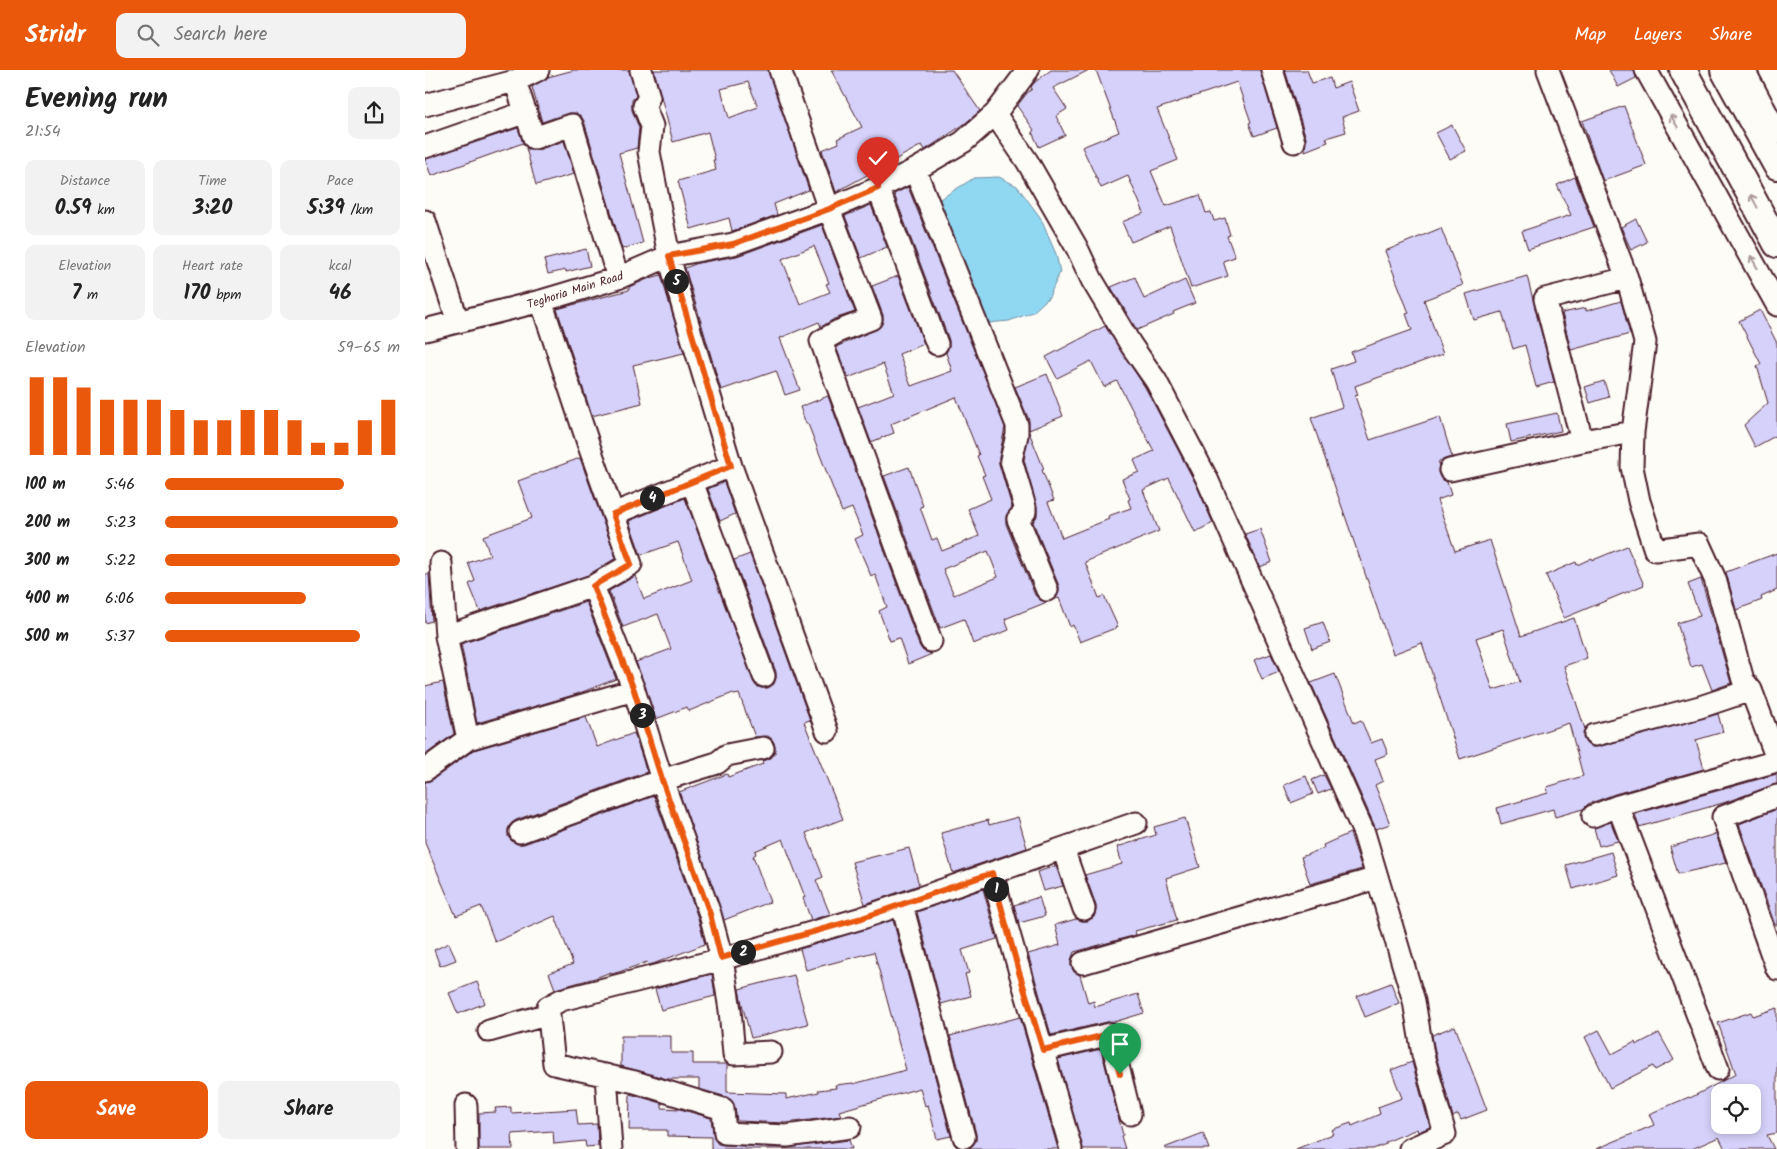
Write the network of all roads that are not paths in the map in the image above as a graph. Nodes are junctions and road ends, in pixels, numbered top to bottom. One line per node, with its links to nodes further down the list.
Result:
1 (538, 70): 11 (street)
2 (641, 70): 24 (street)
3 (780, 70): 21 (street)
4 (1028, 70): 14 (street, Teghoria Main Road)
5 (1272, 70): 16 (street)
6 (1548, 70): 26 (street)
7 (1646, 70): 28 (street, one-way to 7)
8 (1683, 70): 23 (main road, one-way to 8)
9 (1724, 70): 18 (main road)
10 (1744, 70): 15 (street)
11 (515, 81): 12 (street); 13 (street)
12 (425, 105)
13 (526, 112): 17 (street); 25 (street)
14 (995, 114): 19 (street, Teghoria Main Road); 60 (street)
15 (1777, 133)
16 (1294, 142)
17 (425, 147)
18 (1777, 166)
19 (915, 170): 20 (street, Teghoria Main Road); 40 (street)
20 (878, 188): 21 (street, Teghoria Main Road); 31 (street)
21 (829, 209): 24 (street, Teghoria Main Road); 42 (street)
22 (425, 221): 29 (street)
23 (1777, 244)
24 (669, 256): 25 (street, Teghoria Main Road); 34 (street)
25 (618, 278): 27 (street, Teghoria Main Road)
26 (1627, 278): 32 (street); 33 (street)
27 (541, 301): 29 (street, Teghoria Main Road); 37 (street)
28 (1777, 305)
29 (459, 322): 30 (street, Teghoria Main Road)
30 (425, 330)
31 (937, 344)
32 (1633, 432): 33 (street); 45 (street)
33 (1582, 441): 35 (street)
34 (731, 466): 36 (street); 46 (street)
35 (1450, 470)
36 (692, 482): 37 (street); 43 (street)
37 (613, 514): 39 (street)
38 (441, 563): 41 (street)
39 (593, 586): 41 (street); 44 (street)
40 (1047, 590)
41 (445, 636): 48 (street)
42 (931, 641)
43 (764, 676)
44 (634, 690): 48 (street); 52 (street)
45 (1751, 690): 47 (street); 50 (street)
46 (827, 730)
47 (1595, 736)
48 (468, 739): 51 (street)
49 (763, 748): 52 (street)
50 (1777, 760): 54 (street)
51 (425, 770)
52 (662, 780): 57 (street); 63 (street)
53 (1777, 796): 65 (street)
54 (1618, 806): 55 (street); 70 (street)
55 (1593, 816)
56 (1136, 823): 58 (street)
57 (520, 832)
58 (1063, 849): 59 (street); 62 (street)
59 (992, 873): 61 (street); 68 (street)
60 (1377, 878): 64 (street); 79 (street)
61 (902, 905): 63 (street); 75 (street)
62 (1084, 909)
63 (721, 958): 66 (street); 69 (street)
64 (1083, 963)
65 (1777, 969)
66 (549, 1014): 67 (street); 71 (street)
67 (489, 1031)
68 (1043, 1050): 73 (street); 78 (street)
69 (771, 1052)
70 (1718, 1069)
71 (605, 1075): 74 (street); 77 (street)
72 (466, 1105): 76 (street)
73 (1130, 1114)
74 (850, 1127)
75 (964, 1137)
76 (467, 1149)
77 (611, 1149)
78 (1071, 1149)
79 (1410, 1149)

